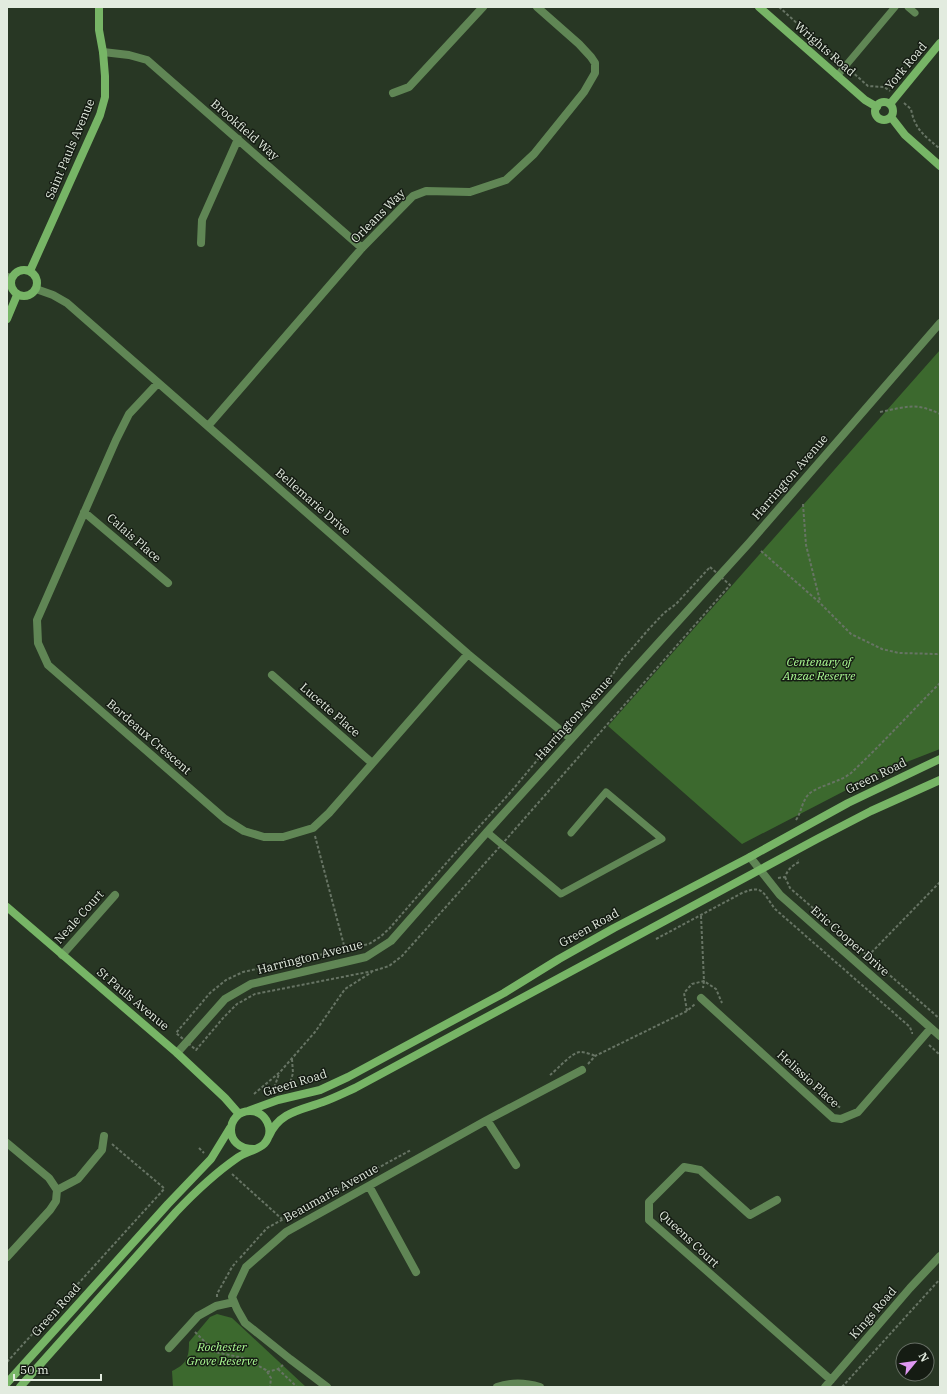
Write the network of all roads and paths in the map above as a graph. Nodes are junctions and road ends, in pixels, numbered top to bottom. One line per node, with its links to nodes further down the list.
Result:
1 (99, 7): 10 (main road, Saint Pauls Avenue)
2 (484, 7): 13 (street)
3 (537, 7): 22 (street, Orleans Way)
4 (758, 7): 12 (main road, Wrights Road)
5 (779, 7): 11 (path)
6 (895, 7): 11 (lane)
7 (908, 7): 8 (lane)
8 (916, 13)
9 (940, 43): 14 (main road, York Road)
10 (102, 52): 18 (street, Brookfield Way); 23 (main road, Saint Pauls Avenue)
11 (845, 66): 12 (lane); 14 (path)
12 (837, 76): 16 (main road, Wrights Road)
13 (393, 93)
14 (896, 96): 15 (main road, York Road); 19 (path)
15 (890, 104): 16 (main road); 17 (main road)
16 (876, 107): 17 (main road)
17 (891, 117): 20 (main road)
18 (238, 139): 21 (street); 22 (street, Brookfield Way)
19 (940, 149)
20 (940, 166)
21 (201, 243)
22 (362, 248): 32 (street, Orleans Way)
23 (30, 271): 24 (main road); 25 (main road)
24 (9, 277): 26 (main road)
25 (36, 289): 26 (main road); 29 (street, Bellemarie Drive)
26 (18, 295): 27 (main road)
27 (7, 319)
28 (940, 323): 44 (street, Harrington Avenue)
29 (158, 383): 32 (street, Bellemarie Drive); 34 (street, Bordeaux Crescent)
30 (880, 412): 31 (path)
31 (940, 414)
32 (208, 426): 40 (street, Bellemarie Drive)
33 (803, 504): 38 (path)
34 (84, 512): 37 (street, Calais Place); 50 (street, Bordeaux Crescent)
35 (761, 551): 38 (path)
36 (710, 567): 43 (path)
37 (168, 583)
38 (820, 602): 39 (path)
39 (940, 653)
40 (468, 654): 44 (street, Bellemarie Drive); 47 (street, Bordeaux Crescent)
41 (272, 676): 47 (street, Lucette Place)
42 (940, 683): 49 (path)
43 (569, 722)
44 (571, 739): 51 (street, Harrington Avenue)
45 (553, 741): 63 (path)
46 (940, 760): 53 (main road, Green Road)
47 (372, 763): 50 (street, Bordeaux Crescent)
48 (940, 780): 55 (main road, Green Road)
49 (791, 823)
50 (313, 828): 63 (path)
51 (487, 832): 52 (lane); 78 (street, Harrington Avenue)
52 (571, 833)
53 (750, 857): 55 (street, Eric Cooper Drive); 90 (main road, Green Road)
54 (799, 862): 56 (path)
55 (759, 870): 58 (street, Eric Cooper Drive); 95 (main road, Green Road)
56 (785, 877): 58 (path); 65 (path)
57 (940, 882): 65 (path)
58 (771, 884): 72 (street, Eric Cooper Drive)
59 (115, 895): 64 (street, Neale Court)
60 (7, 907): 64 (main road, St Pauls Avenue)
61 (701, 916): 62 (path); 67 (path); 74 (path)
62 (656, 939)
63 (345, 949): 73 (path)
64 (62, 955): 78 (main road, St Pauls Avenue)
65 (868, 956): 71 (path)
66 (373, 971): 81 (path)
67 (704, 981): 68 (path); 69 (path); 70 (path)
68 (701, 998): 70 (path); 76 (street, Helissio Place)
69 (723, 1006)
70 (687, 1011): 80 (path)
71 (940, 1019)
72 (931, 1028): 75 (street, Eric Cooper Drive); 76 (street, Helissio Place)
73 (176, 1033)
74 (912, 1033): 76 (path); 77 (path)
75 (940, 1036)
76 (922, 1039): 79 (path)
77 (910, 1040)
78 (177, 1053): 91 (main road, St Pauls Avenue)
79 (940, 1055)
80 (595, 1056): 83 (path); 85 (path)
81 (292, 1058): 84 (path); 86 (path)
82 (795, 1069): 89 (path)
83 (582, 1070): 92 (street, Beaumaris Avenue)
84 (280, 1072): 87 (path); 88 (path)
85 (547, 1076)
86 (293, 1088)
87 (273, 1091)
88 (254, 1094)
89 (844, 1108)
90 (248, 1111): 91 (main road); 95 (main road)
91 (239, 1114): 93 (main road)
92 (487, 1120): 99 (street); 101 (street, Beaumaris Avenue)
93 (232, 1125): 97 (main road); 120 (main road, Green Road)
94 (104, 1136): 102 (street); 115 (path)
95 (269, 1136): 97 (main road)
96 (7, 1143): 102 (street)
97 (254, 1149): 121 (main road, Green Road)
98 (412, 1150): 104 (path)
99 (516, 1165)
100 (231, 1173): 104 (path)
101 (370, 1186): 105 (street, Beaumaris Avenue); 108 (street)
102 (57, 1190): 107 (street)
103 (777, 1200): 119 (street, Queens Court)
104 (283, 1219): 105 (path); 111 (path)
105 (292, 1228): 110 (street, Beaumaris Avenue)
106 (940, 1256): 119 (street, Kings Road)
107 (7, 1257)
108 (416, 1272)
109 (940, 1279): 128 (path)
110 (234, 1302): 111 (street); 116 (street)
111 (218, 1305): 112 (street)
112 (190, 1326): 113 (street); 118 (path)
113 (169, 1348)
114 (278, 1360): 116 (path)
115 (7, 1362)
116 (287, 1362): 117 (path); 124 (street)
117 (278, 1369): 118 (path); 123 (path)
118 (267, 1372): 122 (path)
119 (831, 1380): 127 (street, Kings Road)
120 (7, 1383)
121 (20, 1387)
122 (270, 1387)
123 (297, 1387)
124 (327, 1387)
125 (497, 1387): 126 (street)
126 (540, 1387)
127 (825, 1387)
128 (842, 1387)

